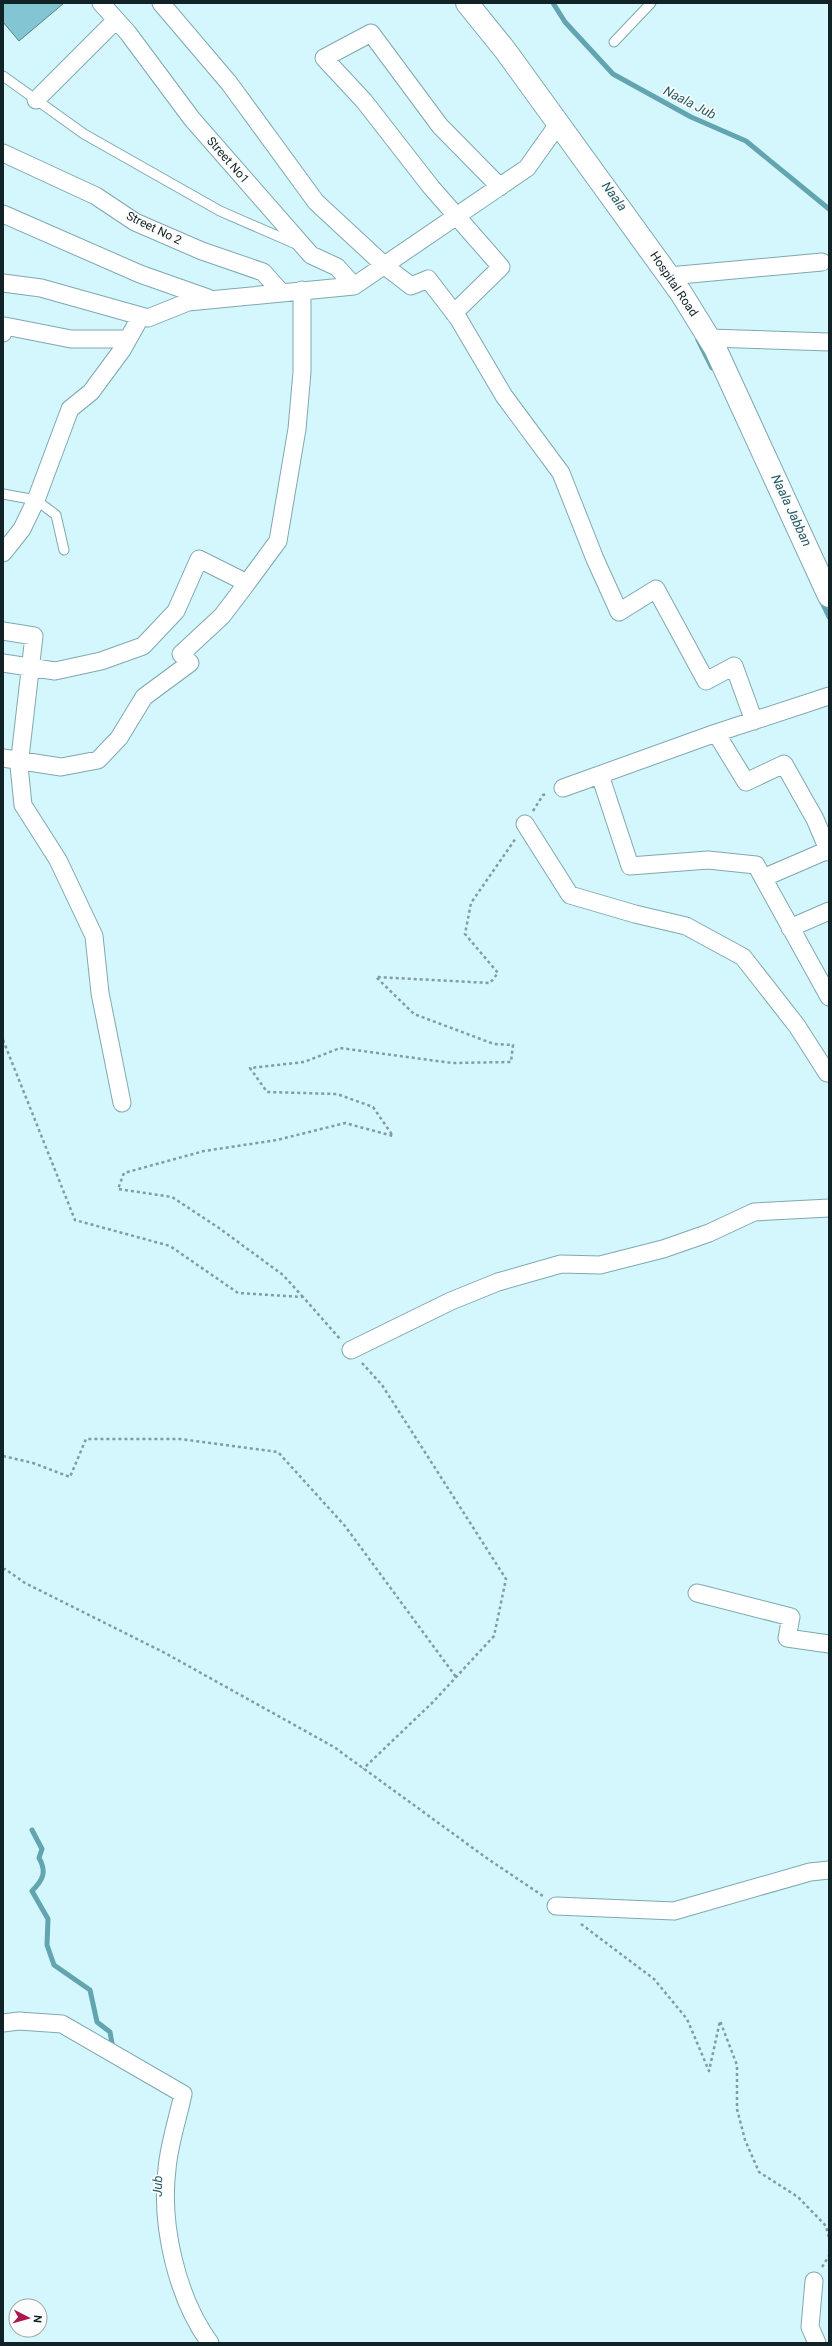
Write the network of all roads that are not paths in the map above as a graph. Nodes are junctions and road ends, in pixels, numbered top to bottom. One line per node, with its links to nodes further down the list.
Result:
1 (101, 3): 5 (street, Street No1)
2 (161, 3): 16 (street)
3 (467, 3): 9 (main road, Hospital Road)
4 (651, 3): 6 (lane)
5 (116, 20): 8 (street); 14 (street, Street No1)
6 (614, 42)
7 (3, 76): 8 (lane)
8 (36, 100): 14 (lane)
9 (559, 123): 11 (street); 17 (main road, Hospital Road)
10 (3, 154): 21 (street, Street No 2)
11 (500, 187): 13 (street); 13 (street)
12 (3, 214): 22 (street)
13 (456, 217): 16 (street); 23 (street)
14 (303, 246): 19 (street, Street No1)
15 (822, 262): 17 (street)
16 (385, 266): 19 (street); 23 (street)
17 (669, 276): 26 (main road, Hospital Road)
18 (3, 283): 24 (street)
19 (354, 286): 20 (street)
20 (302, 290): 21 (street); 33 (street)
21 (281, 292): 22 (street)
22 (213, 299): 24 (street)
23 (454, 313): 39 (street)
24 (141, 316): 27 (street)
25 (3, 333): 27 (street)
26 (709, 338): 28 (street); 34 (main road, Hospital Road)
27 (128, 339): 30 (street)
28 (829, 342)
29 (3, 494): 30 (lane)
30 (36, 500): 31 (lane); 32 (street)
31 (64, 550)
32 (3, 553)
33 (247, 583): 37 (street); 41 (street)
34 (829, 596)
35 (3, 631): 37 (street)
36 (3, 663): 37 (street)
37 (30, 667): 41 (street)
38 (829, 696): 39 (street)
39 (754, 721): 40 (street)
40 (716, 733): 42 (street); 45 (street)
41 (11, 759): 52 (street)
42 (600, 775): 43 (street); 46 (street)
43 (563, 788)
44 (525, 824): 51 (street)
45 (829, 851): 46 (street)
46 (763, 878): 48 (street)
47 (829, 911): 48 (street)
48 (790, 928): 49 (street)
49 (824, 978): 50 (street)
50 (829, 998)
51 (828, 1072)
52 (122, 1103)
53 (829, 1208): 54 (street)
54 (351, 1350)
55 (697, 1592): 56 (street)
56 (829, 1644)
57 (829, 1870): 58 (street)
58 (556, 1906)
59 (3, 2023): 61 (street)
60 (814, 2281): 62 (street)
61 (210, 2343)
62 (817, 2343)

